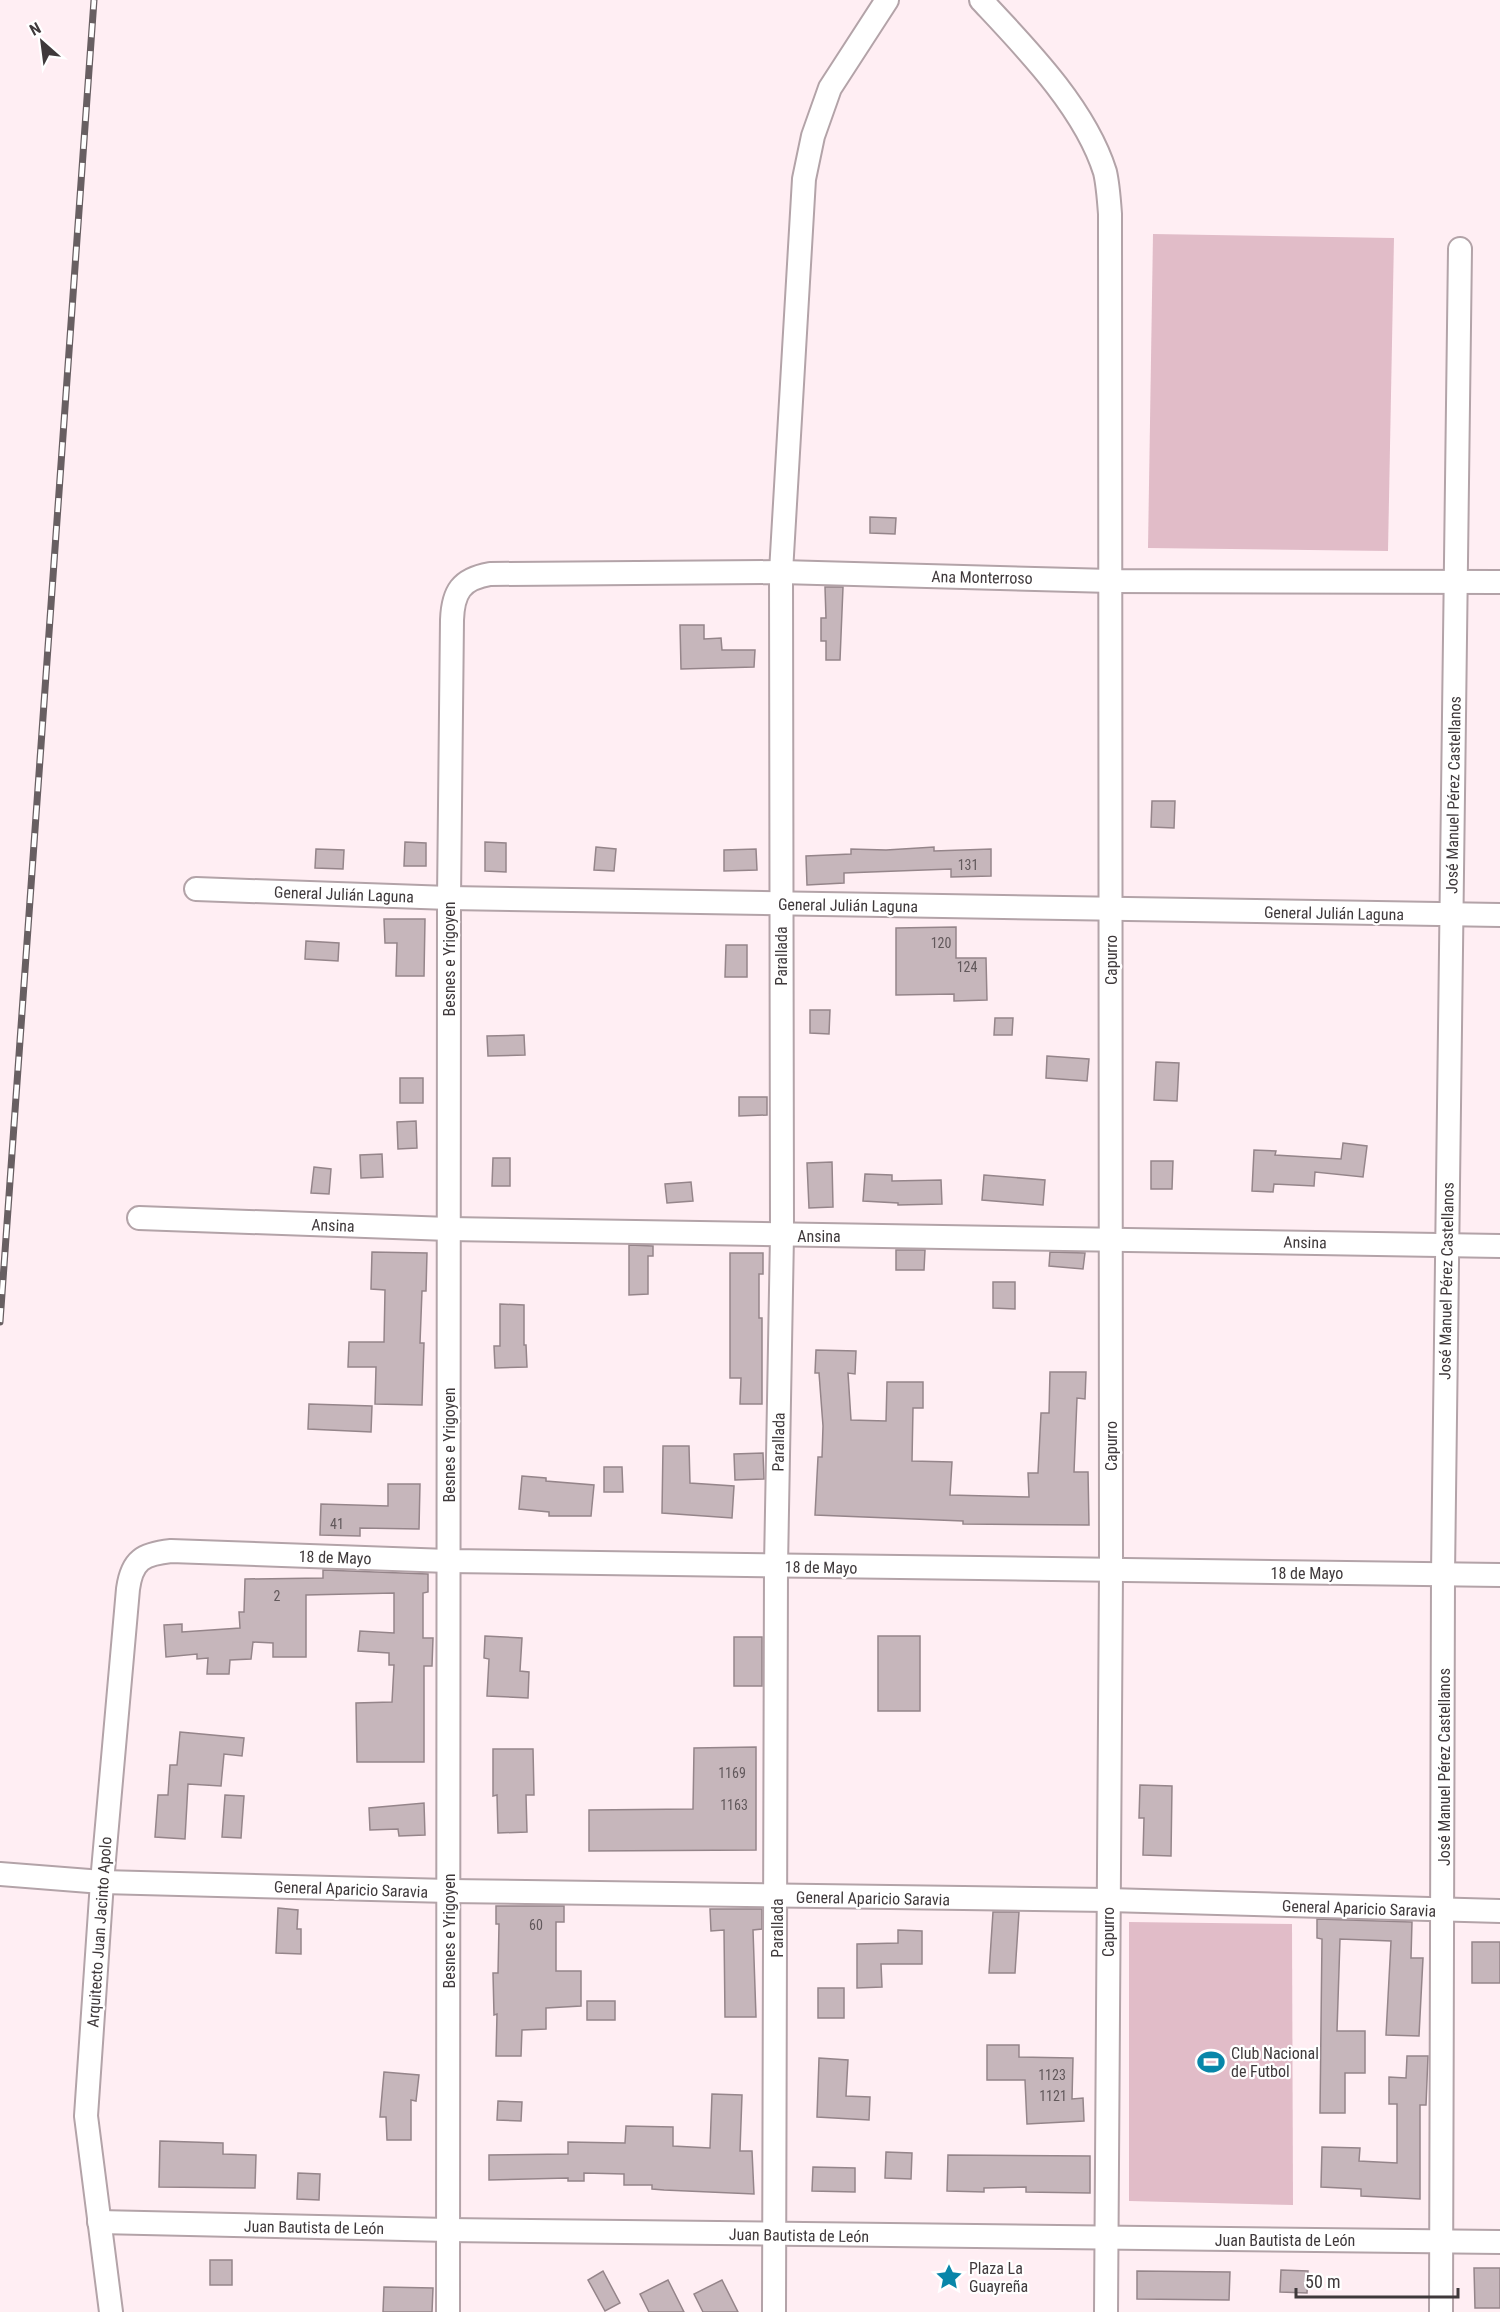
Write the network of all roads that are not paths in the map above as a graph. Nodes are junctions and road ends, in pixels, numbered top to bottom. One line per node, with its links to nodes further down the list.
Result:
1 (887, 0): 4 (street, Parallada)
2 (981, 0): 5 (street, Capurro)
3 (1460, 249): 6 (street, José Manuel Pérez Castellanos)
4 (781, 572): 5 (street, Ana Monterroso); 7 (street, Ana Monterroso); 11 (street, Parallada)
5 (1111, 581): 6 (street, Ana Monterroso); 12 (street, Capurro)
6 (1458, 581): 8 (street, Ana Monterroso); 13 (street, José Manuel Pérez Castellanos)
7 (465, 582): 10 (street, Besnes e Yrigoyen)
8 (1500, 582)
9 (196, 889): 10 (street, General Julián Laguna)
10 (449, 898): 11 (street, General Julián Laguna); 16 (street, Besnes e Yrigoyen)
11 (780, 903): 12 (street, General Julián Laguna); 17 (street, Parallada)
12 (1111, 909): 13 (street, General Julián Laguna); 18 (street, Capurro)
13 (1450, 914): 14 (street, General Julián Laguna); 19 (street, José Manuel Pérez Castellanos)
14 (1500, 915)
15 (139, 1218): 16 (street, Ansina)
16 (449, 1229): 17 (street, Ansina); 22 (street, Besnes e Yrigoyen)
17 (782, 1235): 18 (street, Ansina); 23 (street, Parallada)
18 (1110, 1238): 19 (street, Ansina); 24 (street, Capurro)
19 (1447, 1245): 20 (street, Ansina); 25 (street, José Manuel Pérez Castellanos)
20 (1500, 1246)
21 (143, 1557): 22 (street, 18 de Mayo); 28 (street, Arquitecto Juan Jacinto Apolo)
22 (448, 1561): 23 (street, 18 de Mayo); 29 (street, Besnes e Yrigoyen)
23 (776, 1566): 24 (street, 18 de Mayo); 30 (street, Parallada)
24 (1111, 1571): 25 (street, 18 de Mayo); 31 (street, Capurro)
25 (1443, 1574): 26 (street, 18 de Mayo); 32 (street, José Manuel Pérez Castellanos)
26 (1500, 1575)
27 (0, 1874): 28 (street, General Aparicio Saravia)
28 (102, 1882): 29 (street, General Aparicio Saravia); 34 (street, Arquitecto Juan Jacinto Apolo)
29 (449, 1891): 30 (street, General Aparicio Saravia); 35 (street, Besnes e Yrigoyen)
30 (777, 1897): 31 (street, General Aparicio Saravia); 36 (street, Parallada)
31 (1108, 1900): 32 (street, General Aparicio Saravia); 37 (street, Capurro)
32 (1444, 1911): 33 (street, General Aparicio Saravia); 38 (street, José Manuel Pérez Castellanos)
33 (1500, 1911)
34 (99, 2222): 35 (street, Juan Bautista de León); 40 (street, Arquitecto Juan Jacinto Apolo)
35 (448, 2230): 36 (street, Juan Bautista de León); 41 (street, Besnes e Yrigoyen)
36 (775, 2235): 37 (street, Juan Bautista de León); 42 (street, Parallada)
37 (1106, 2239): 38 (street, Juan Bautista de León); 43 (street, Capurro)
38 (1442, 2241): 39 (street, Juan Bautista de León); 44 (street, José Manuel Pérez Castellanos)
39 (1500, 2242)
40 (111, 2312)
41 (448, 2312)
42 (774, 2312)
43 (1106, 2312)
44 (1441, 2312)

